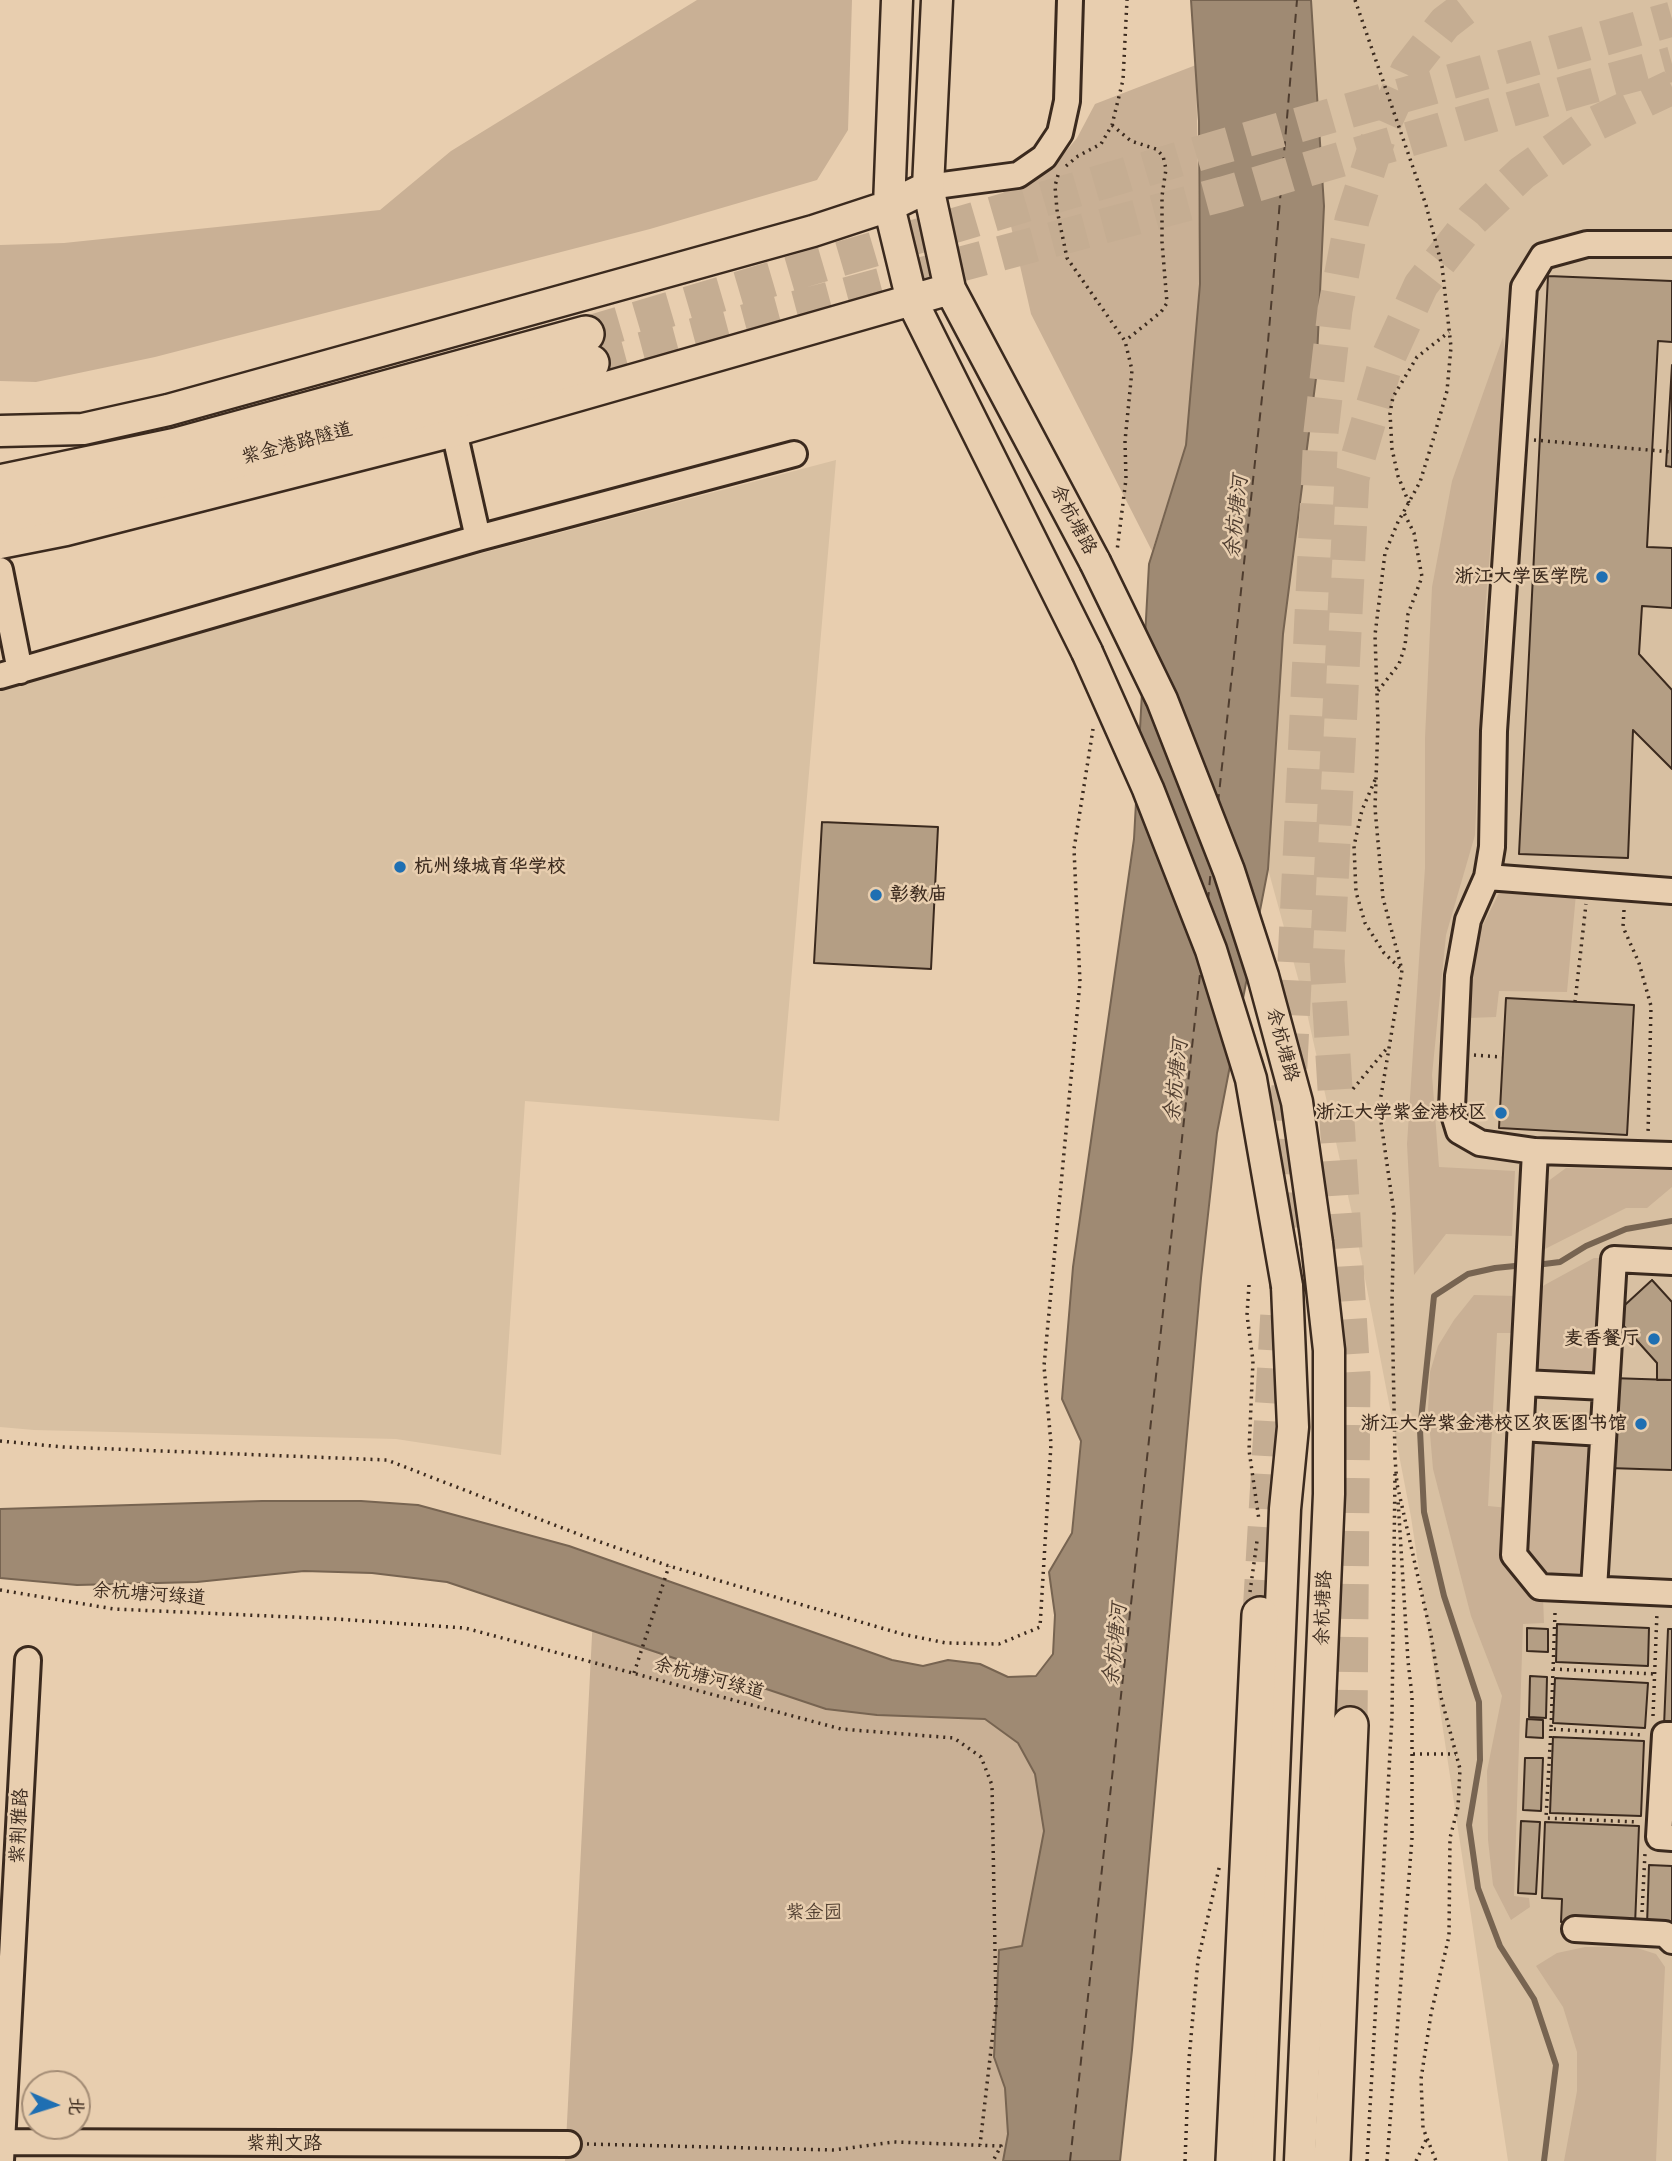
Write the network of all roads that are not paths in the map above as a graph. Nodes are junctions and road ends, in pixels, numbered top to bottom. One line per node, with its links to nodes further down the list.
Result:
1 (897, 0): 5 (main road, 余杭塘路)
2 (937, 0): 4 (main road, 余杭塘路)
3 (1070, 0): 4 (street)
4 (928, 187): 5 (main road); 7 (main road, 余杭塘路)
5 (889, 206): 8 (main road, 余杭塘路); 10 (main road)
6 (1672, 244): 20 (street)
7 (950, 289): 8 (main road); 43 (main road, 余杭塘路, bridge)
8 (912, 301): 9 (main road); 42 (main road, 余杭塘路, bridge)
9 (454, 430): 16 (street); 17 (main road)
10 (0, 432)
11 (794, 454): 16 (street)
12 (0, 464): 13 (highway)
13 (89, 464): 14 (highway, 紫金港路隧道); 15 (highway, 紫金港路隧道)
14 (0, 483)
15 (0, 516)
16 (478, 538): 19 (street)
17 (0, 543)
18 (0, 570): 19 (street)
19 (10, 674)
20 (1487, 877): 21 (street); 22 (street)
21 (1672, 891)
22 (1535, 1151): 23 (street); 25 (street)
23 (1660, 1154)
24 (1672, 1262): 26 (street)
25 (1523, 1383): 26 (street); 27 (street)
26 (1606, 1387): 28 (street)
27 (1521, 1428): 28 (street); 29 (street)
28 (1603, 1433): 29 (street)
29 (1594, 1589): 30 (street)
30 (1665, 1593)
31 (1259, 1615): 41 (highway)
32 (28, 1660): 39 (street, 紫荆雅路)
33 (1350, 1725): 44 (highway)
34 (1659, 1732): 35 (street)
35 (1659, 1828)
36 (1575, 1929): 37 (street)
37 (1672, 1941)
38 (568, 2144): 40 (street, 紫荆文路)
39 (2, 2148): 40 (street, 紫荆文路)
40 (526, 2153)
41 (1234, 2161)
42 (1258, 2161)
43 (1300, 2161)
44 (1332, 2161)

